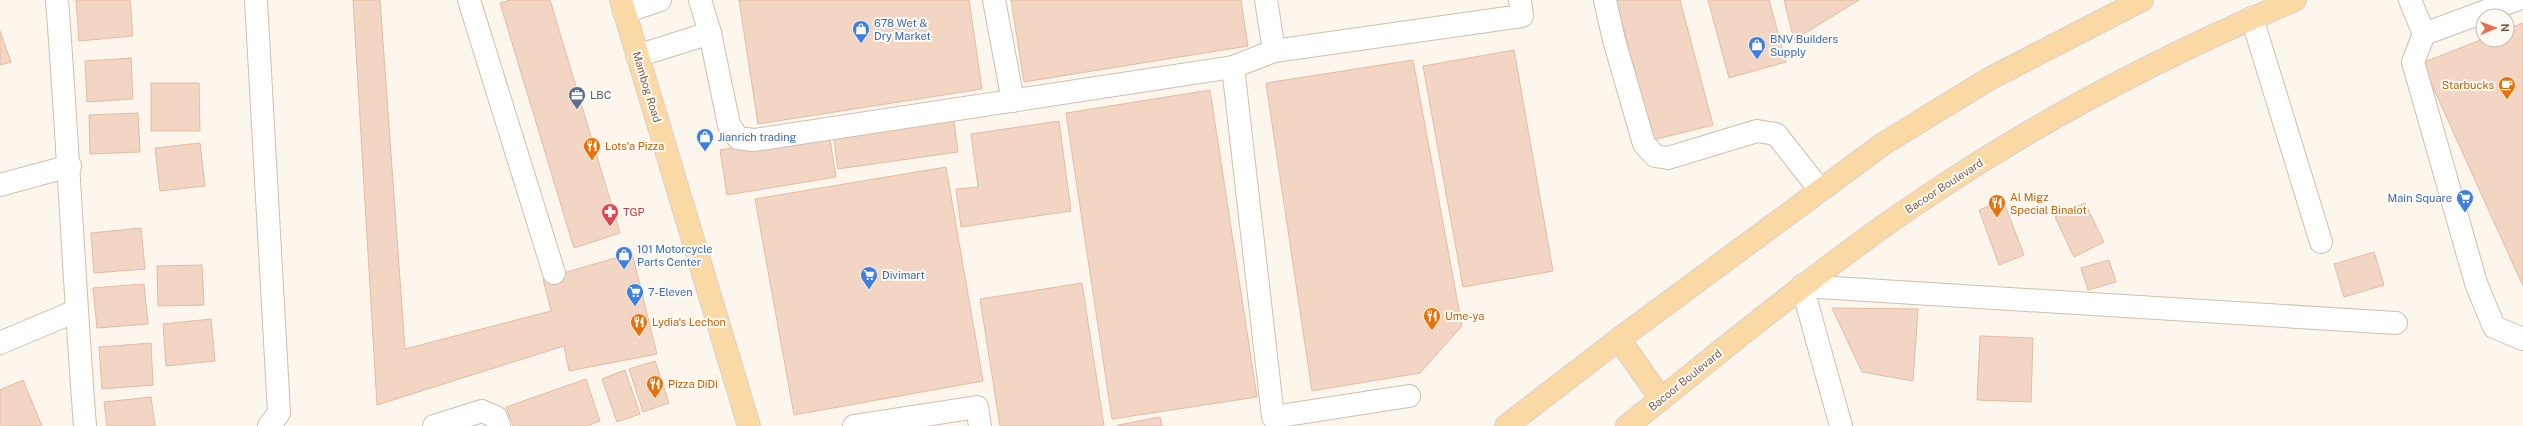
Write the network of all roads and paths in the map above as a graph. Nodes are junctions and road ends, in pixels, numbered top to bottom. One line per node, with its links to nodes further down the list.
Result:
1 (57, 0): 22 (street)
2 (256, 0): 36 (street)
3 (469, 0): 26 (street)
4 (660, 0): 14 (street)
5 (700, 0): 16 (street)
6 (994, 0): 21 (street)
7 (1266, 0): 18 (street)
8 (1520, 0): 18 (street)
9 (1605, 0): 24 (street)
10 (2142, 0): 24 (main road)
11 (2295, 0): 15 (main road, Bacoor Boulevard)
12 (2410, 0): 17 (street)
13 (2516, 0): 17 (street)
14 (622, 6): 19 (main road, Mambog Road)
15 (2252, 18): 25 (street); 27 (main road, Bacoor Boulevard)
16 (710, 33): 19 (street); 21 (street)
17 (2424, 34): 31 (street)
18 (1274, 51): 20 (street)
19 (637, 56): 39 (main road, Mambog Road)
20 (1233, 67): 21 (street); 33 (street)
21 (1013, 100)
22 (70, 166): 23 (street); 28 (street)
23 (0, 185)
24 (1820, 190): 30 (main road)
25 (2321, 242)
26 (554, 273)
27 (1802, 286): 29 (street); 34 (main road, Bacoor Boulevard); 44 (street)
28 (76, 312): 32 (street); 35 (street)
29 (2396, 323)
30 (1619, 339): 34 (main road); 42 (main road)
31 (2523, 339)
32 (0, 343)
33 (1409, 396)
34 (1661, 399): 43 (main road, Bacoor Boulevard)
35 (86, 426)
36 (269, 426)
37 (434, 426): 38 (street)
38 (499, 426)
39 (749, 426)
40 (854, 426): 41 (street)
41 (980, 426)
42 (1506, 426)
43 (1627, 426)
44 (1841, 426)

